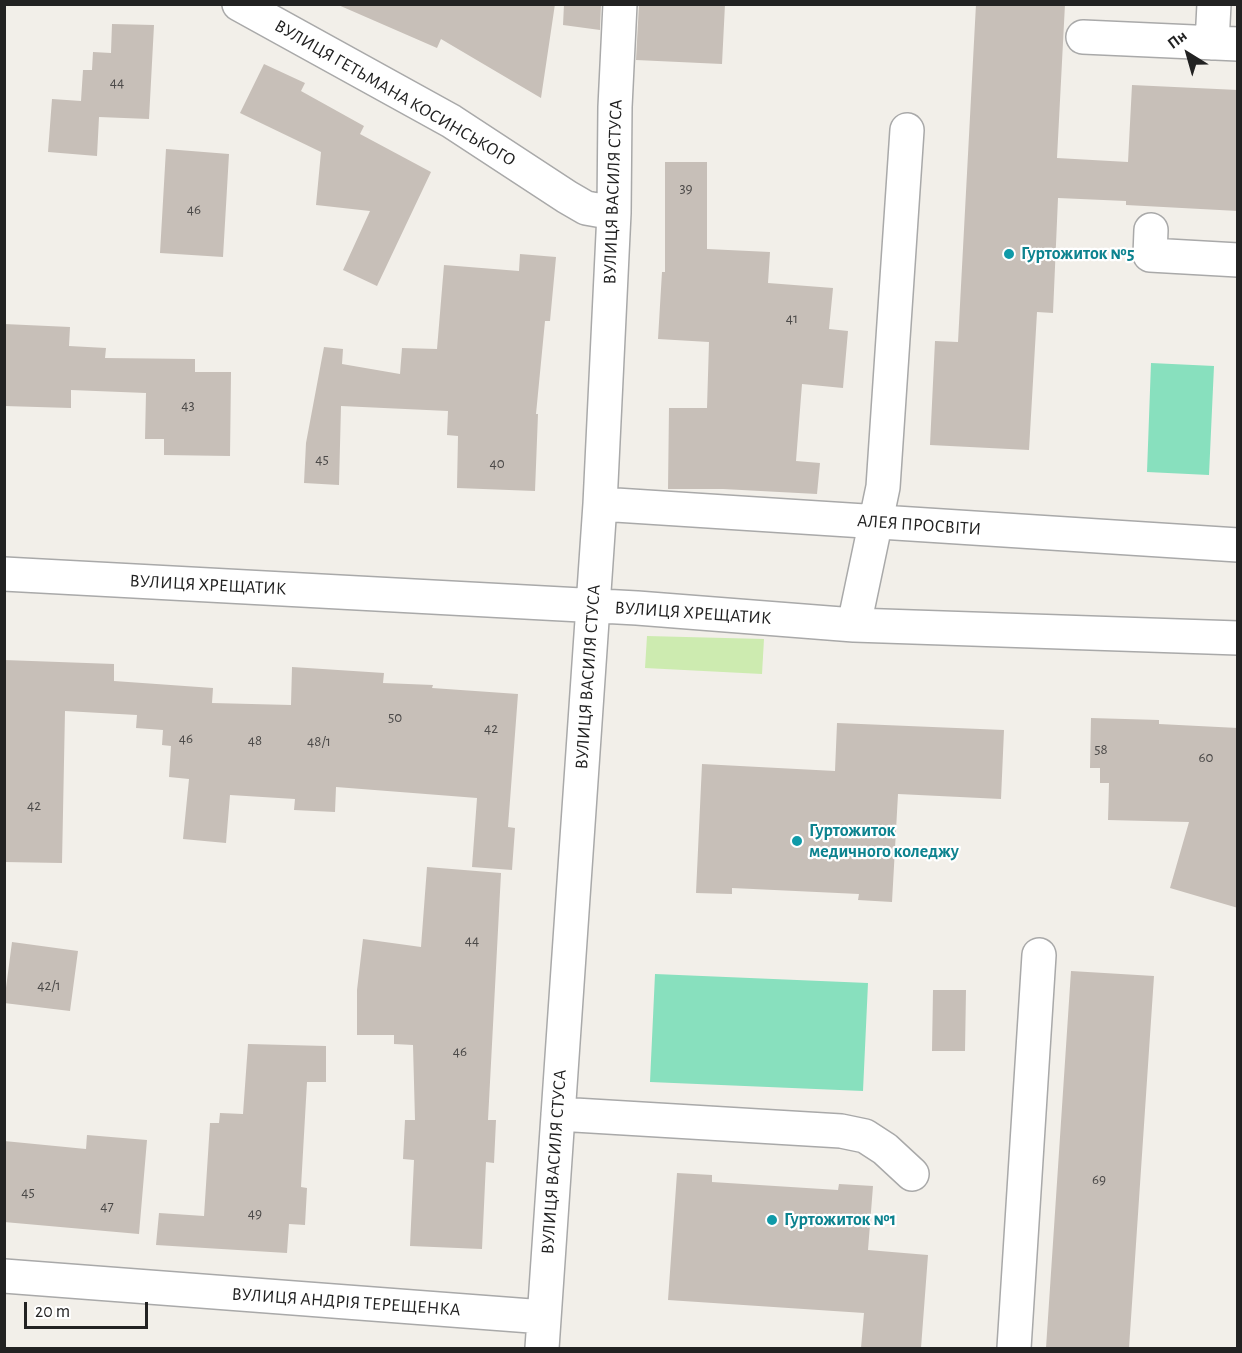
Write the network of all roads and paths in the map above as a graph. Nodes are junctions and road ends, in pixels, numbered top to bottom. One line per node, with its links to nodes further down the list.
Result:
1 (239, 4): 7 (street, ВУЛИЦЯ ГЕТЬМАНА КОСИНСЬКОГО)
2 (620, 4): 7 (street, ВУЛИЦЯ ВАСИЛЯ СТУСА)
3 (1214, 4): 5 (street)
4 (1083, 37): 5 (street)
5 (1225, 43)
6 (907, 130): 11 (street)
7 (614, 213): 10 (street, ВУЛИЦЯ ВАСИЛЯ СТУСА)
8 (1151, 230): 9 (street)
9 (1238, 260)
10 (600, 504): 11 (street, АЛЕЯ ПРОСВІТИ); 14 (street, ВУЛИЦЯ ВАСИЛЯ СТУСА)
11 (877, 522): 12 (street, АЛЕЯ ПРОСВІТИ); 15 (street)
12 (1238, 545)
13 (4, 574): 14 (street, ВУЛИЦЯ ХРЕЩАТИК)
14 (593, 607): 15 (street, ВУЛИЦЯ ХРЕЩАТИК); 18 (street, ВУЛИЦЯ ВАСИЛЯ СТУСА)
15 (854, 625): 16 (street, ВУЛИЦЯ ХРЕЩАТИК)
16 (1238, 638)
17 (1039, 955): 22 (street)
18 (558, 1114): 19 (street); 21 (street, ВУЛИЦЯ ВАСИЛЯ СТУСА)
19 (912, 1174)
20 (4, 1276): 21 (street, ВУЛИЦЯ АНДРІЯ ТЕРЕЩЕНКА)
21 (543, 1333)
22 (1014, 1348)

